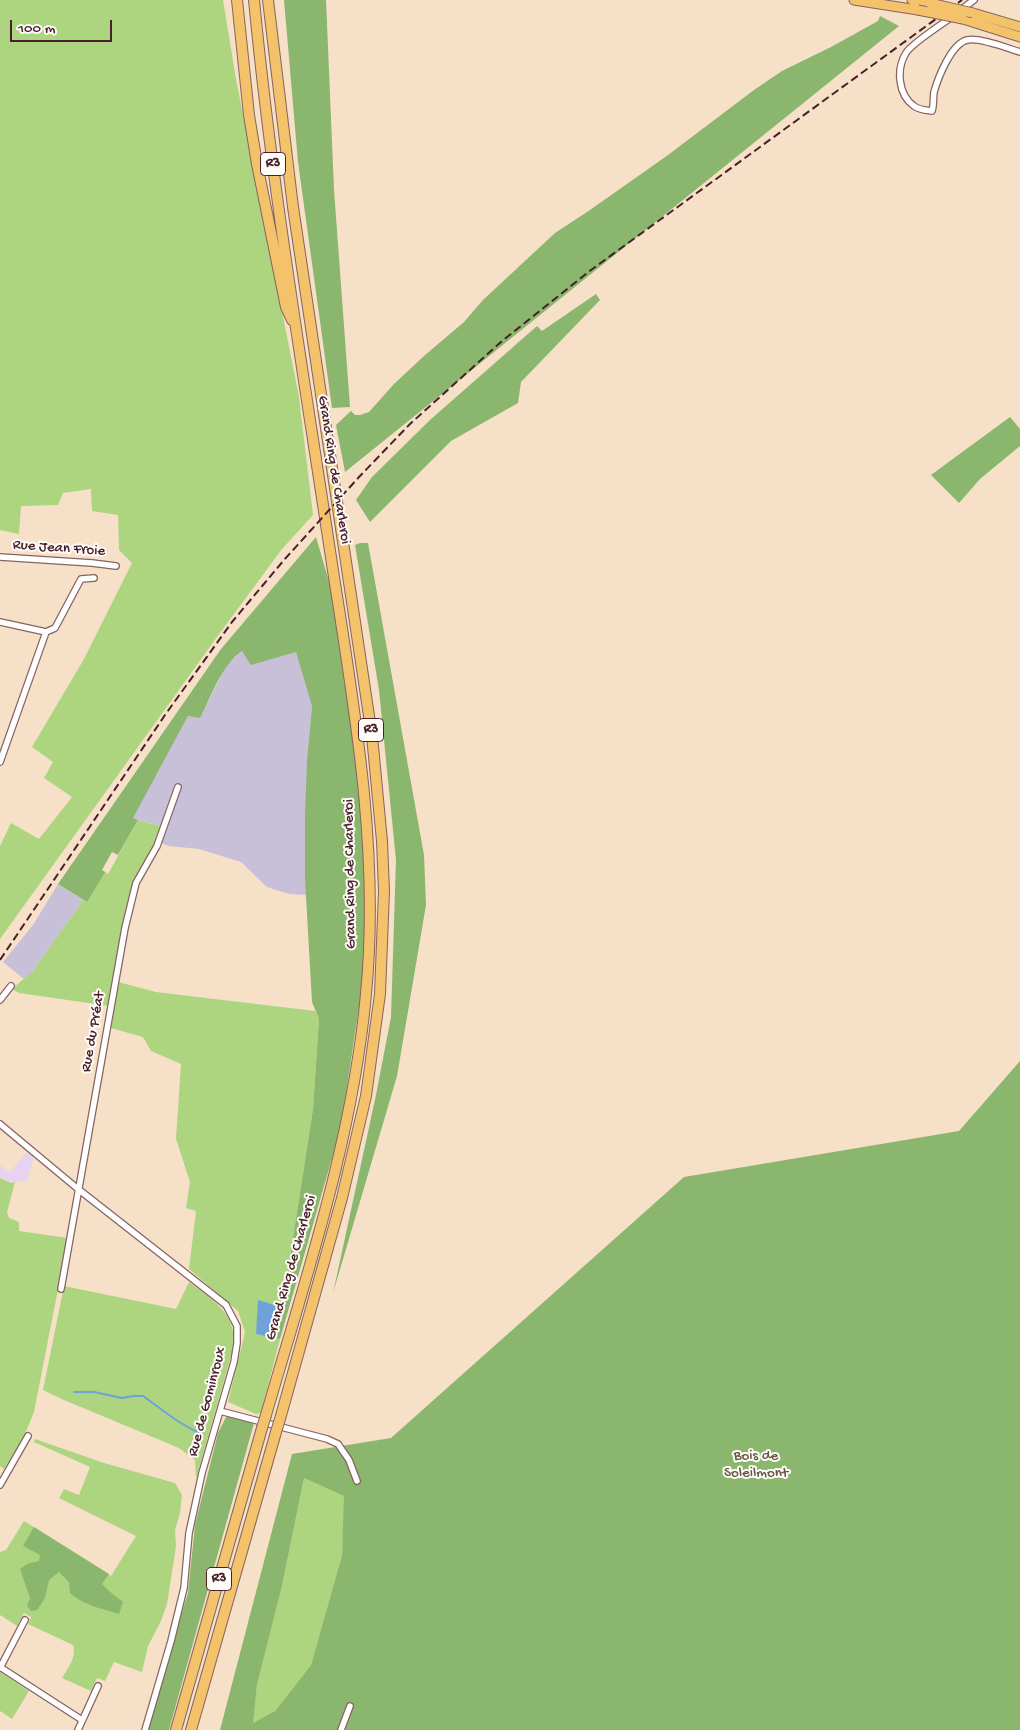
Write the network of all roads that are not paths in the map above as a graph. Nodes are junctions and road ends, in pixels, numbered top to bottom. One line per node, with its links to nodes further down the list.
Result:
1 (237, 0): 10 (highway)
2 (254, 0): 10 (highway, Grand Ring de Charleroi / R3)
3 (268, 0): 35 (highway, Grand Ring de Charleroi / R3, bridge)
4 (854, 0): 8 (highway, bridge)
5 (912, 0): 7 (highway, bridge)
6 (974, 0): 9 (street)
7 (1020, 27)
8 (1020, 37)
9 (1020, 52)
10 (296, 328): 34 (highway, Grand Ring de Charleroi / R3, bridge)
11 (0, 557): 12 (street, Rue Jean Froie)
12 (116, 566)
13 (94, 578): 15 (street)
14 (0, 622): 15 (street)
15 (46, 632): 16 (street)
16 (0, 762)
17 (178, 787): 21 (street, Rue du Préat)
18 (11, 986): 19 (street)
19 (0, 1000)
20 (0, 1124): 21 (street, Rue de Gominroux)
21 (78, 1189): 22 (street, Rue du Préat); 23 (street, Rue de Gominroux)
22 (61, 1289)
23 (220, 1411): 25 (street); 33 (street, Rue de Gominroux)
24 (28, 1436): 26 (street)
25 (358, 1481)
26 (0, 1485)
27 (25, 1620): 28 (street)
28 (0, 1668): 31 (street)
29 (98, 1686): 31 (street)
30 (350, 1706): 36 (street)
31 (82, 1720): 32 (street)
32 (78, 1730)
33 (145, 1730)
34 (176, 1730)
35 (191, 1730)
36 (341, 1730)

